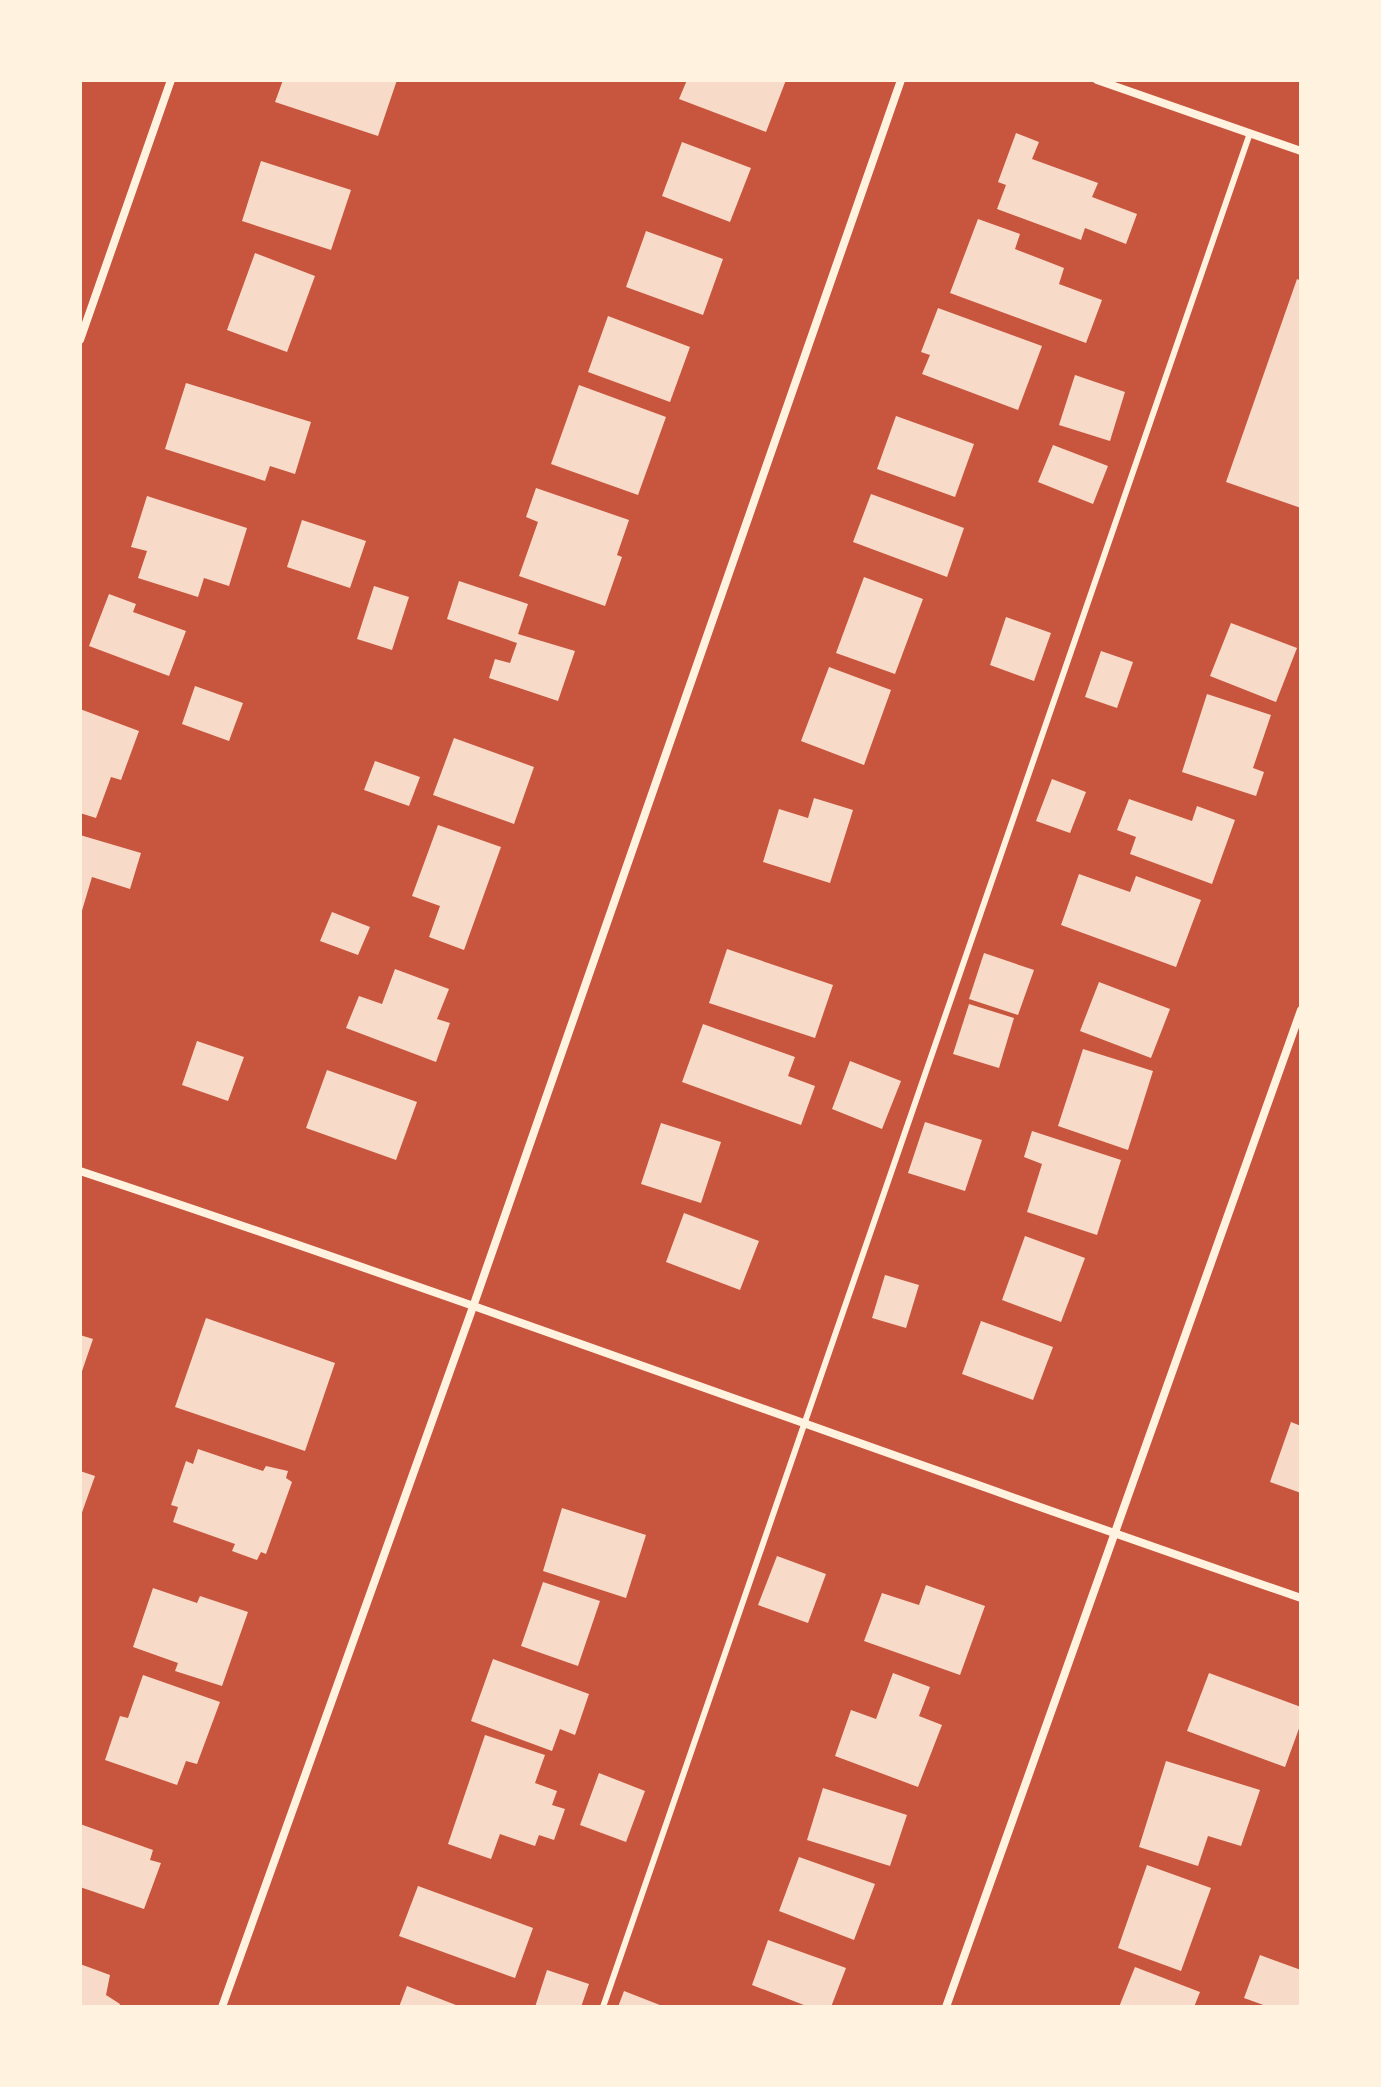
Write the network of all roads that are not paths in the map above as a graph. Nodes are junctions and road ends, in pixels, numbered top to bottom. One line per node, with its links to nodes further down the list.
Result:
1 (171, 80): 6 (street)
2 (901, 80): 9 (street)
3 (1097, 80): 4 (street)
4 (1250, 133): 5 (street); 10 (lane)
5 (1301, 151)
6 (80, 340)
7 (1301, 1010): 11 (street)
8 (80, 1171): 9 (street)
9 (474, 1304): 10 (street); 13 (street)
10 (804, 1425): 11 (street); 14 (lane)
11 (1114, 1533): 12 (street); 15 (street)
12 (1301, 1598)
13 (222, 2007)
14 (603, 2007)
15 (946, 2007)

